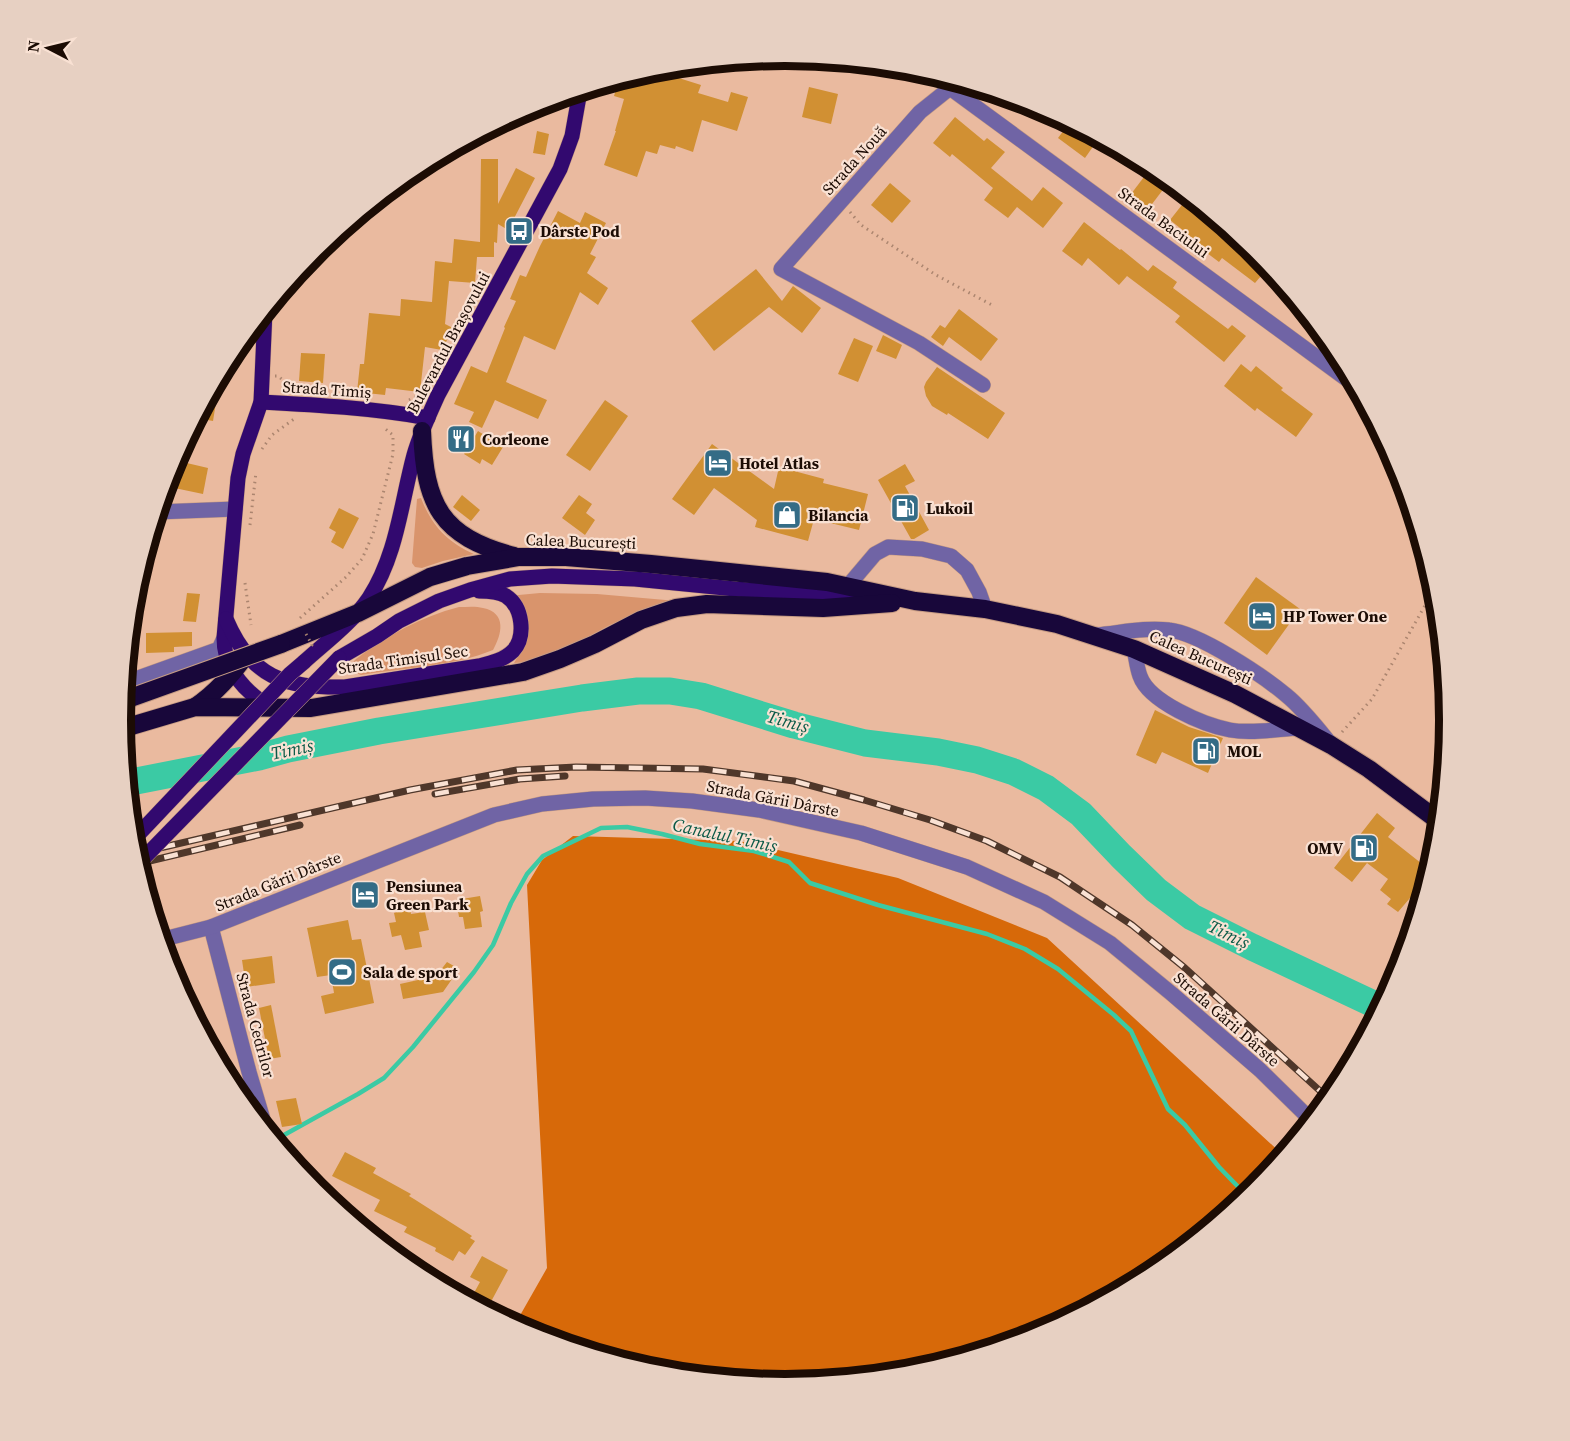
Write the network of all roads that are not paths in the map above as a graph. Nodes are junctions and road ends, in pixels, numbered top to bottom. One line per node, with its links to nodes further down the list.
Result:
1 (952, 88): 6 (street, Strada Nouă)
2 (963, 91): 5 (street, Strada Baciului)
3 (578, 100): 8 (main road, Bulevardul Brașovului)
4 (265, 324): 7 (main road)
5 (1340, 374)
6 (983, 385)
7 (261, 402): 8 (main road, Strada Timiș); 9 (main road, Strada Timiș)
8 (425, 425): 11 (highway); 16 (main road, Bulevardul Brașovului)
9 (235, 509): 10 (street); 17 (main road, Strada Timiș)
10 (164, 512)
11 (519, 557): 12 (highway, Calea București); 16 (highway, Calea București)
12 (847, 587): 14 (highway, Calea București); 15 (street)
13 (470, 590): 14 (main road, Calea București); 21 (main road, Strada Timișul Sec); 32 (main road, Calea București, bridge)
14 (915, 601): 15 (highway, Calea București); 26 (highway)
15 (985, 609): 18 (highway, Calea București)
16 (358, 613): 24 (highway, bridge); 31 (main road, Calea București, bridge)
17 (226, 619): 19 (main road, Strada Timiș); 21 (main road, Strada Timișul Sec)
18 (1096, 635): 20 (highway, Calea București); 29 (street)
19 (224, 638): 22 (main road, Strada Timiș); 23 (street)
20 (1134, 649): 28 (highway, Calea București); 28 (street)
21 (246, 655): 22 (highway)
22 (233, 673): 25 (highway); 26 (main road)
23 (132, 680)
24 (132, 698)
25 (195, 708): 26 (highway); 27 (highway)
26 (271, 708)
27 (131, 726)
28 (1300, 728): 29 (highway, Calea București)
29 (1331, 745): 30 (highway, Calea București)
30 (1432, 816)
31 (140, 832)
32 (145, 857)
33 (211, 927): 34 (street, Strada Gării Dârste); 35 (street, Strada Cedrilor); 36 (street, Strada Gării Dârste)
34 (168, 938)
35 (261, 1112)
36 (1306, 1116)

